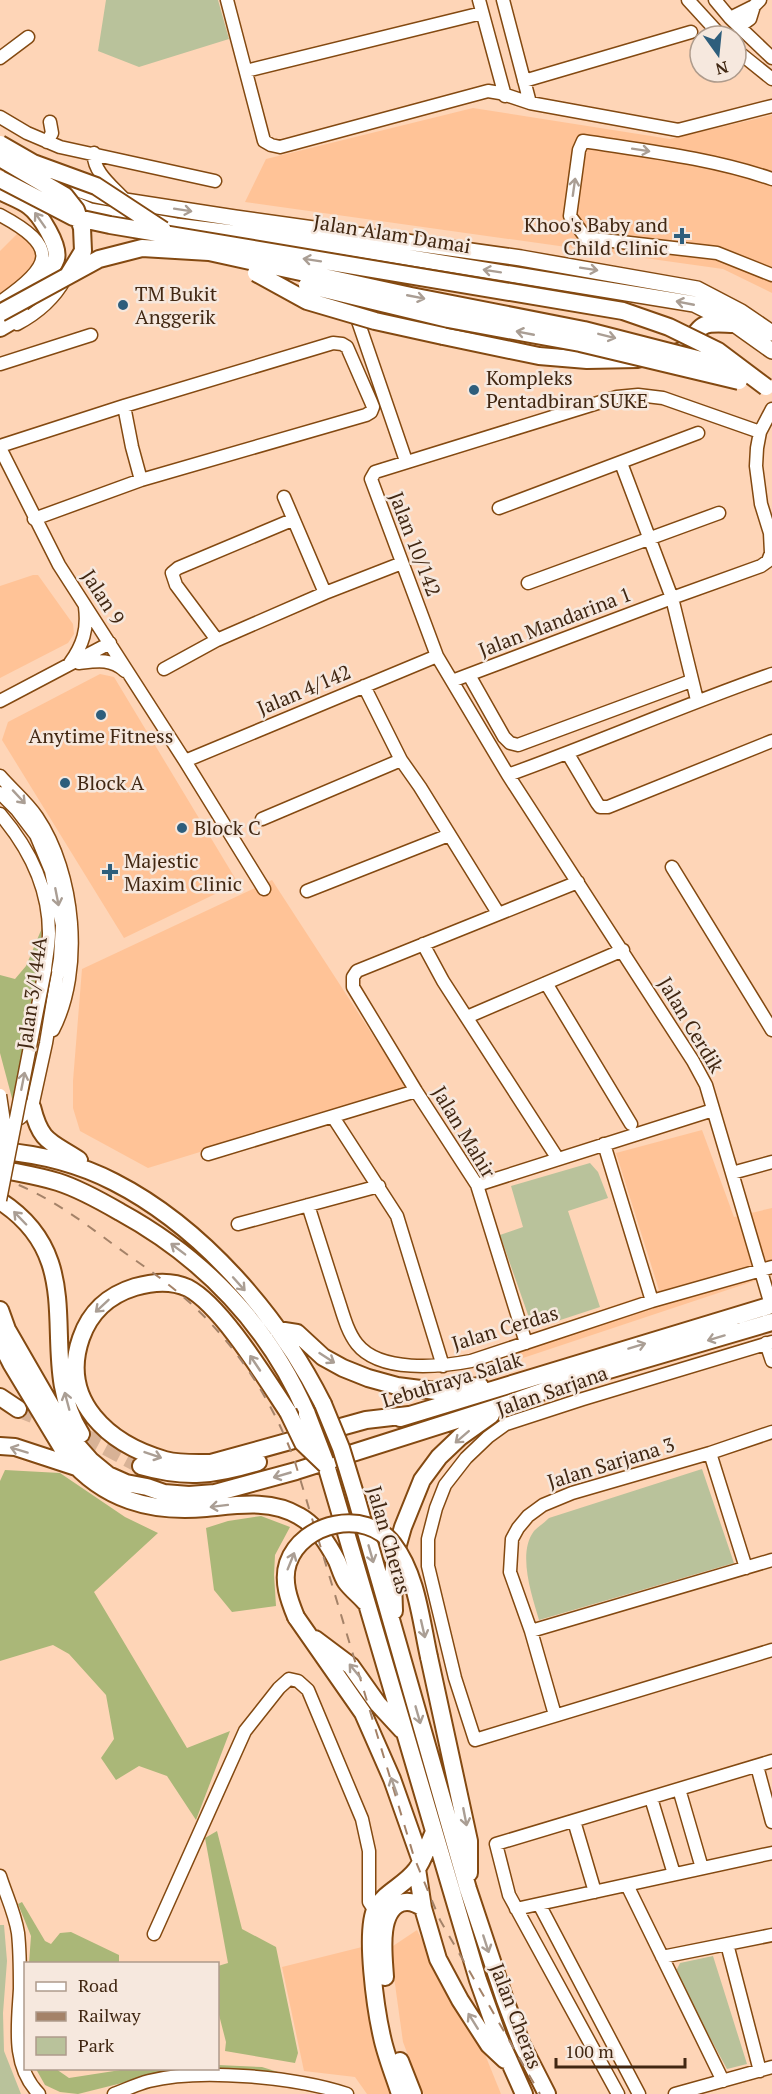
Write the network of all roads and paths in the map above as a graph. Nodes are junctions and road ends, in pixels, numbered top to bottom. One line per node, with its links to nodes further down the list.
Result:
1 (227, 0): 16 (street)
2 (478, 0): 8 (street)
3 (517, 0): 6 (street)
4 (688, 0): 10 (street)
5 (715, 0): 9 (street)
6 (503, 2): 18 (street)
7 (757, 3): 9 (street)
8 (482, 13): 16 (street); 19 (street)
9 (735, 23): 14 (street)
10 (710, 24)
11 (688, 33): 18 (street)
12 (28, 37): 13 (street)
13 (0, 58)
14 (772, 58)
15 (748, 60): 17 (street)
16 (246, 71): 19 (street)
17 (772, 79)
18 (524, 81): 20 (street)
19 (505, 96): 20 (street)
20 (530, 103): 21 (street)
21 (772, 106)
22 (0, 117): 24 (street)
23 (50, 122): 24 (street)
24 (47, 142): 26 (street)
25 (0, 144): 40 (highway, bridge)
26 (94, 153): 30 (street); 31 (street); 34 (street)
27 (0, 157): 31 (main road, Jalan Alam Damai); 43 (highway, bridge)
28 (0, 176): 35 (main road, Jalan Alam Damai); 54 (highway, one-way to 28, bridge)
29 (772, 179): 42 (street, one-way to 29)
30 (215, 181)
31 (63, 184): 33 (main road, Jalan Alam Damai)
32 (0, 191): 45 (highway, one-way to 32, bridge)
33 (95, 195): 34 (main road, Jalan Alam Damai); 35 (street)
34 (126, 201): 39 (main road, Jalan Alam Damai, one-way to 39)
35 (90, 211): 37 (main road, Jalan Alam Damai); 38 (street)
36 (0, 215): 44 (street)
37 (119, 217): 38 (main road); 39 (main road, Jalan Alam Damai)
38 (83, 235): 49 (street)
39 (330, 238): 46 (main road, Jalan Alam Damai, one-way to 39); 47 (main road, Jalan Alam Damai, one-way to 47); 60 (street)
40 (209, 252): 45 (highway, bridge); 54 (highway, one-way to 54, bridge)
41 (256, 273): 43 (highway, bridge); 46 (highway, bridge); 54 (highway, one-way to 41, bridge)
42 (772, 275)
43 (66, 280): 48 (highway)
44 (0, 302)
45 (0, 313)
46 (734, 324): 52 (main road, Jalan Alam Damai)
47 (765, 325): 50 (main road, Jalan Alam Damai)
48 (0, 328)
49 (0, 333)
50 (772, 333)
51 (91, 335): 53 (street)
52 (772, 351)
53 (0, 364)
54 (770, 386)
55 (124, 406): 59 (street); 62 (street); 62 (street)
56 (772, 410): 57 (street, Jalan Mandarina 1)
57 (760, 432): 60 (street, Jalan 10/142); 68 (street, Jalan Mandarina 1)
58 (698, 433): 61 (street)
59 (0, 447): 66 (street, Jalan 9)
60 (406, 461): 70 (street, Jalan 10/142)
61 (621, 464): 64 (street); 69 (street)
62 (141, 480): 66 (street)
63 (284, 497): 67 (street)
64 (499, 508)
65 (719, 513): 69 (street)
66 (34, 519): 74 (street, Jalan 9)
67 (292, 520): 72 (street); 75 (street)
68 (771, 533): 73 (street, Jalan Mandarina 1)
69 (650, 538): 71 (street); 73 (street)
70 (402, 563): 72 (street); 77 (street, Jalan 10/142)
71 (528, 583)
72 (325, 593): 75 (street)
73 (672, 598): 82 (street, Jalan Mandarina 1); 84 (street)
74 (84, 602): 76 (street, Jalan 9); 78 (street)
75 (217, 640): 79 (street)
76 (110, 643): 78 (street); 81 (street, Jalan 9)
77 (437, 656): 83 (street, Jalan 10/142); 85 (street, Jalan 4/142)
78 (70, 664): 81 (street); 87 (street)
79 (164, 669)
80 (772, 674): 86 (street)
81 (130, 675): 91 (street, Jalan 9)
82 (468, 675): 83 (street, Jalan Mandarina 1); 84 (street)
83 (452, 681): 92 (street, Jalan 10/142)
84 (691, 681): 86 (street)
85 (364, 686): 90 (street); 91 (street, Jalan 4/142)
86 (698, 700): 89 (street)
87 (1, 701)
88 (772, 741): 89 (street)
89 (568, 754): 92 (street)
90 (401, 760): 96 (street); 97 (street)
91 (185, 761): 100 (street, Jalan 9)
92 (508, 775): 99 (street, Jalan 10/142)
93 (1, 777): 108 (street, one-way to 108)
94 (0, 793): 108 (street, Jalan 3/144A, one-way to 108)
95 (0, 814): 128 (street, one-way to 95, bridge)
96 (262, 819)
97 (449, 835): 101 (street); 102 (street)
98 (672, 867): 107 (street)
99 (578, 882): 102 (street); 104 (street, Jalan Cerdik)
100 (264, 890)
101 (308, 891)
102 (498, 913): 103 (street)
103 (423, 944): 106 (street); 109 (street, Jalan Mahir)
104 (623, 950): 105 (street); 112 (street, Jalan Cerdik)
105 (546, 983): 106 (street); 115 (street)
106 (467, 1017): 120 (street)
107 (772, 1029)
108 (46, 1043): 111 (street, Jalan 3/144A)
109 (416, 1091): 113 (street); 126 (street, Jalan Mahir)
110 (0, 1095): 123 (street, bridge)
111 (32, 1107): 114 (street); 125 (highway)
112 (713, 1110): 117 (street); 124 (street, Jalan Cerdik)
113 (333, 1117): 119 (street); 127 (street)
114 (0, 1118)
115 (631, 1124)
116 (0, 1141): 121 (highway)
117 (604, 1144): 120 (street); 132 (street)
118 (0, 1151): 121 (highway, Jalan Cheras)
119 (208, 1154)
120 (558, 1159): 126 (street)
121 (59, 1161): 125 (highway, Jalan Cheras)
122 (772, 1162): 124 (street)
123 (0, 1168): 150 (highway, Jalan Cheras, one-way to 123, bridge)
124 (732, 1173): 131 (street, Jalan Cerdik)
125 (113, 1181): 136 (highway, Jalan Cheras, one-way to 136)
126 (477, 1185): 138 (street, Jalan Mahir)
127 (379, 1186): 129 (street); 141 (street)
128 (0, 1201): 153 (highway, one-way to 128)
129 (308, 1205): 130 (street); 141 (street, Jalan Cerdas)
130 (238, 1224)
131 (766, 1268): 132 (street, Jalan Cerdas); 133 (street, Jalan Cerdik)
132 (652, 1301): 138 (street, Jalan Cerdas)
133 (772, 1305): 142 (highway, Lebuhraya Salak, one-way to 133)
134 (0, 1310): 137 (highway)
135 (772, 1322): 144 (highway, Lebuhraya Salak, one-way to 144)
136 (278, 1329): 142 (highway, one-way to 142); 159 (highway, Jalan Cheras, one-way to 159, bridge)
137 (3, 1333): 152 (highway); 153 (highway, Lebuhraya Salak)
138 (526, 1342): 141 (street, Jalan Cerdas)
139 (769, 1343): 140 (street); 161 (street, Jalan Sarjana)
140 (772, 1361)
141 (443, 1366)
142 (521, 1381): 146 (highway, Lebuhraya Salak)
143 (0, 1397): 145 (highway)
144 (510, 1403): 153 (highway, Lebuhraya Salak, one-way to 153); 159 (highway, one-way to 159)
145 (18, 1408)
146 (409, 1415): 150 (highway, one-way to 146, bridge); 151 (highway, Lebuhraya Salak)
147 (772, 1432): 149 (street, Jalan Sarjana 3)
148 (0, 1446): 152 (highway, one-way to 148)
149 (710, 1453): 155 (street); 158 (street, Jalan Sarjana 3)
150 (326, 1465): 156 (highway, Jalan Cheras)
151 (141, 1466)
152 (77, 1468): 156 (highway, one-way to 152)
153 (147, 1487)
154 (772, 1560): 155 (street)
155 (746, 1568): 158 (street)
156 (368, 1605): 162 (highway, Jalan Cheras)
157 (304, 1631): 162 (highway, one-way to 157); 167 (highway, one-way to 157); 177 (highway, one-way to 177, bridge)
158 (531, 1631): 161 (street, Jalan Sarjana 3)
159 (395, 1639): 177 (highway, Jalan Cheras, one-way to 177)
160 (772, 1650): 161 (street)
161 (555, 1715)
162 (405, 1733): 170 (highway, Jalan Cheras)
163 (772, 1761): 164 (street)
164 (757, 1766): 165 (street); 169 (street)
165 (679, 1789): 166 (street); 173 (street)
166 (651, 1797): 168 (street); 174 (street)
167 (406, 1821): 170 (highway); 172 (highway)
168 (574, 1821): 178 (street); 181 (street)
169 (772, 1822)
170 (434, 1832): 172 (highway); 187 (highway, Jalan Cheras)
171 (772, 1853): 173 (street)
172 (419, 1865): 180 (highway); 182 (highway)
173 (702, 1868): 174 (street)
174 (674, 1874): 176 (street)
175 (1, 1880): 190 (street)
176 (627, 1885): 178 (street); 186 (street)
177 (468, 1889): 196 (highway, Jalan Cheras, one-way to 196)
178 (595, 1892): 179 (street)
179 (540, 1904): 181 (street); 198 (street)
180 (423, 1908): 187 (highway, one-way to 180); 194 (highway)
181 (516, 1909): 197 (street)
182 (375, 1911): 183 (street); 193 (highway)
183 (154, 1934)
184 (772, 1935): 185 (street)
185 (727, 1944): 186 (street); 188 (street)
186 (662, 1957): 189 (street)
187 (510, 2065): 195 (highway, Jalan Cheras)
188 (766, 2069): 189 (street)
189 (723, 2081): 199 (street)
190 (39, 2094)
191 (114, 2094): 192 (street)
192 (347, 2094)
193 (400, 2094)
194 (413, 2094)
195 (524, 2094)
196 (546, 2094)
197 (618, 2094)
198 (639, 2094)
199 (675, 2094)

